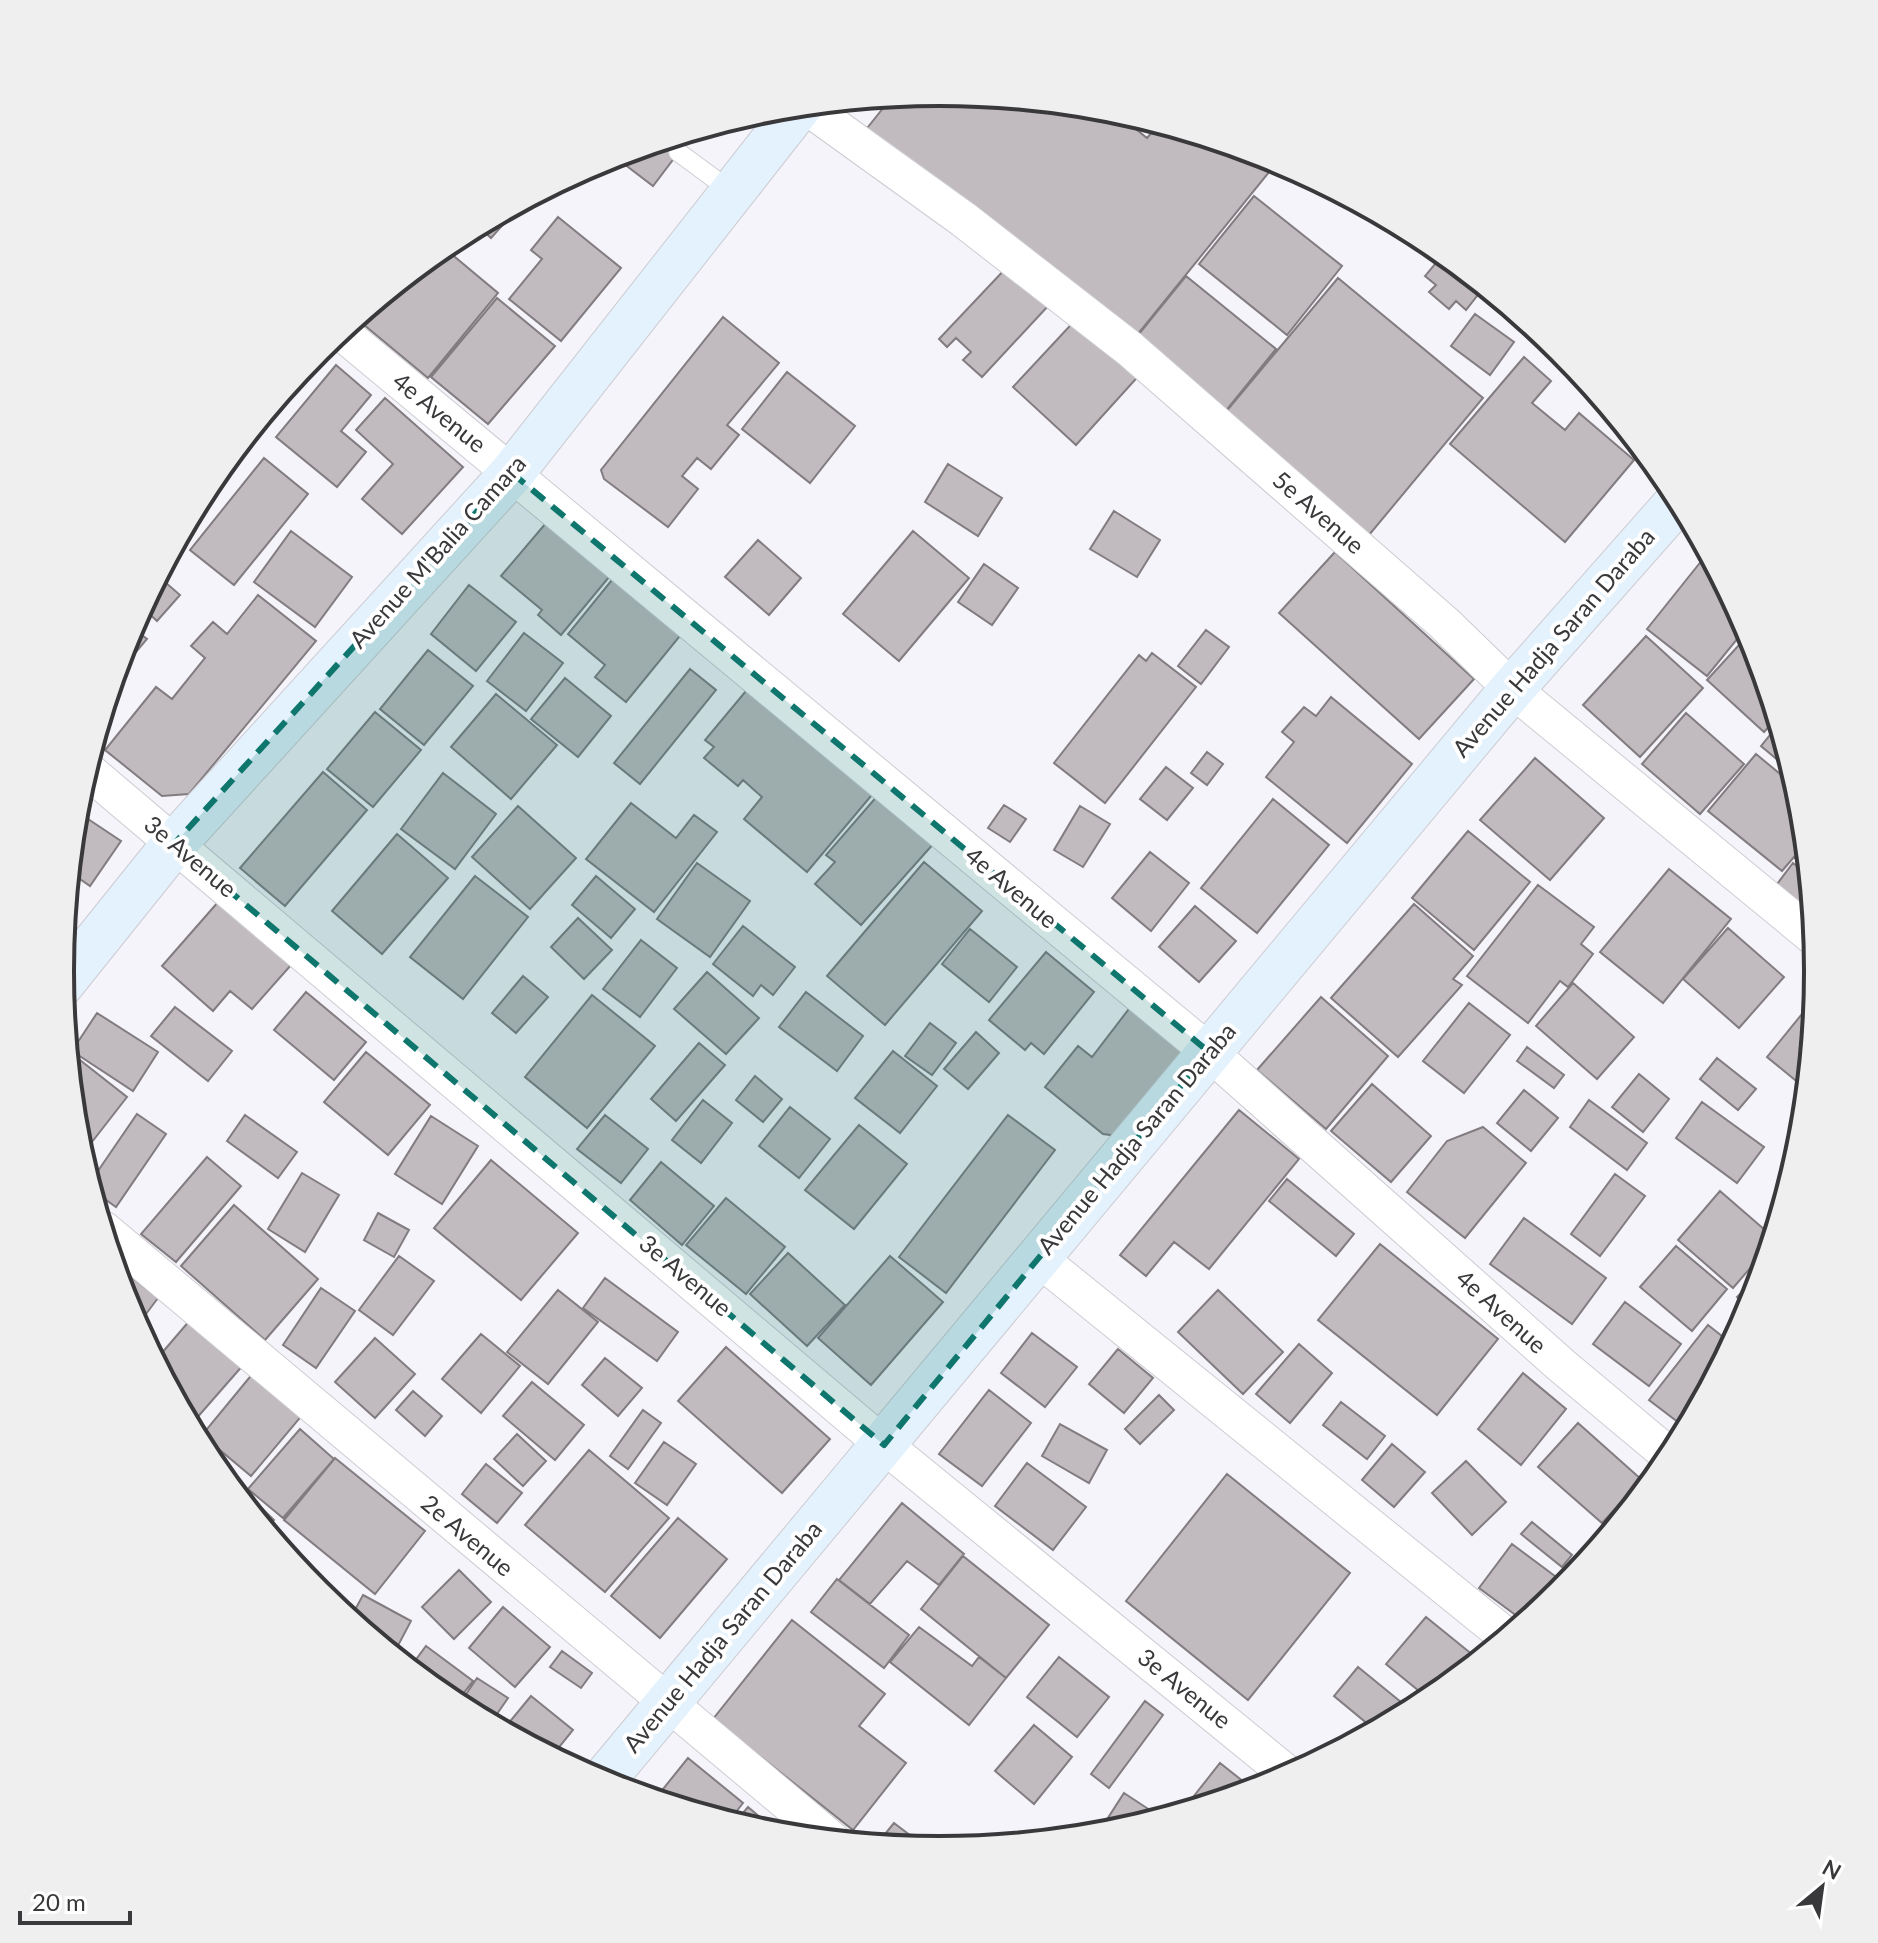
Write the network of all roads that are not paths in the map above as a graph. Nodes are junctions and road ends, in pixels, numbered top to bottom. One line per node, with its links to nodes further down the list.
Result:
1 (819, 115): 8 (street, 5e Avenue)
2 (789, 120): 4 (main road, Avenue M'Balia Camara)
3 (678, 152): 4 (lane)
4 (731, 191): 6 (main road, Avenue M'Balia Camara)
5 (350, 339): 6 (street, 4e Avenue)
6 (512, 473): 10 (main road, Avenue M'Balia Camara); 13 (street, 4e Avenue)
7 (1670, 510): 8 (main road, Avenue Hadja Saran Daraba)
8 (1512, 689): 11 (street, 5e Avenue); 13 (main road, Avenue Hadja Saran Daraba)
9 (96, 778): 10 (street, 3e Avenue)
10 (174, 844): 12 (main road, Avenue M'Balia Camara); 16 (street, 3e Avenue)
11 (1802, 928)
12 (74, 969)
13 (1209, 1052): 15 (main road, Avenue Hadja Saran Daraba); 17 (street, 4e Avenue)
14 (117, 1241): 19 (street, 2e Avenue)
15 (1037, 1257): 16 (main road, Avenue Hadja Saran Daraba); 18 (street)
16 (884, 1445): 19 (main road, Avenue Hadja Saran Daraba); 20 (street, 3e Avenue)
17 (1660, 1448)
18 (1499, 1630)
19 (667, 1704): 21 (main road, Avenue Hadja Saran Daraba); 22 (street, 2e Avenue)
20 (1279, 1767)
21 (610, 1772)
22 (817, 1828)

